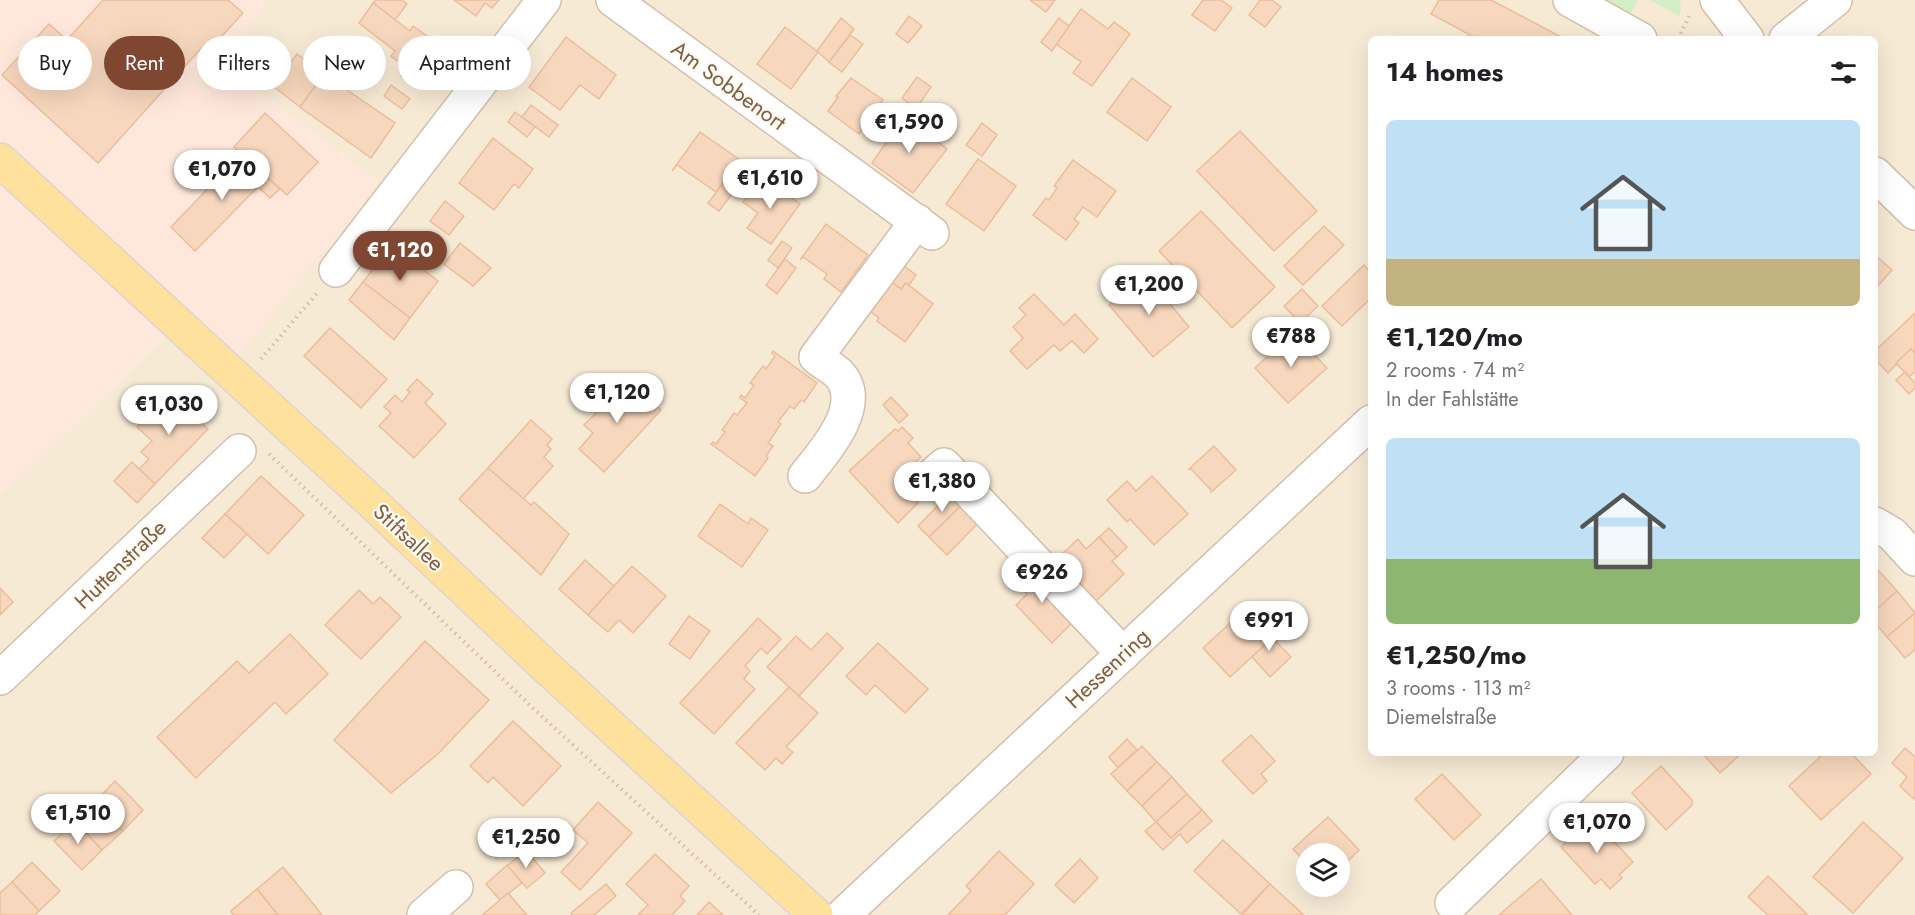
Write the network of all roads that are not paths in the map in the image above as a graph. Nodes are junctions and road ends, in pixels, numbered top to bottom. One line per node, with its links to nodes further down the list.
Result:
1 (544, 0): 12 (street)
2 (613, 0): 15 (street, Am Sobbenort)
3 (1570, 0): 6 (street)
4 (1717, 0): 7 (street)
5 (1835, 0): 8 (street)
6 (1643, 35)
7 (1745, 36)
8 (1790, 36)
9 (0, 160): 25 (main road, Stiftsallee)
10 (1878, 177): 11 (street)
11 (1915, 213)
12 (336, 270)
13 (1368, 425): 19 (street, Hessenring)
14 (250, 448): 20 (street, Huttenstraße)
15 (805, 476)
16 (924, 483): 19 (street)
17 (1878, 526): 18 (street)
18 (1915, 559)
19 (1123, 654): 26 (street, Hessenring)
20 (0, 678)
21 (1605, 756): 23 (street)
22 (456, 887): 24 (street)
23 (1452, 903)
24 (424, 915)
25 (816, 915)
26 (843, 915)

